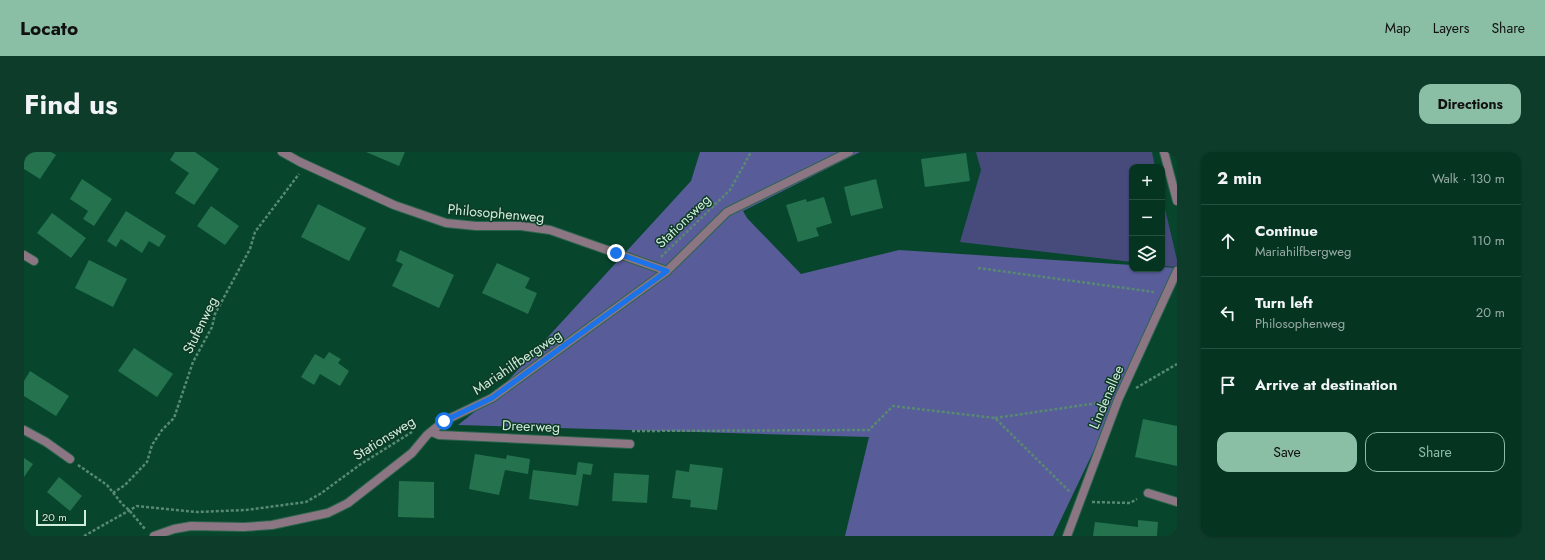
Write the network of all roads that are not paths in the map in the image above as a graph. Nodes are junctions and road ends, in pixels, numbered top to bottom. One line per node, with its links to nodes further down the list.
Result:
1 (282, 152): 7 (street, Philosophenweg)
2 (849, 152): 7 (street, Mariahilfbergweg)
3 (1164, 152): 4 (street)
4 (1176, 196)
5 (24, 255): 6 (street)
6 (34, 261)
7 (667, 271): 10 (street, Mariahilfbergweg)
8 (1177, 271): 16 (street, Lindenallee)
9 (24, 430): 12 (street)
10 (432, 432): 11 (street, Dreerweg); 15 (street, Mariahilfbergweg)
11 (630, 444)
12 (70, 459)
13 (1148, 493): 14 (street)
14 (1177, 502)
15 (154, 536)
16 (1067, 536)

